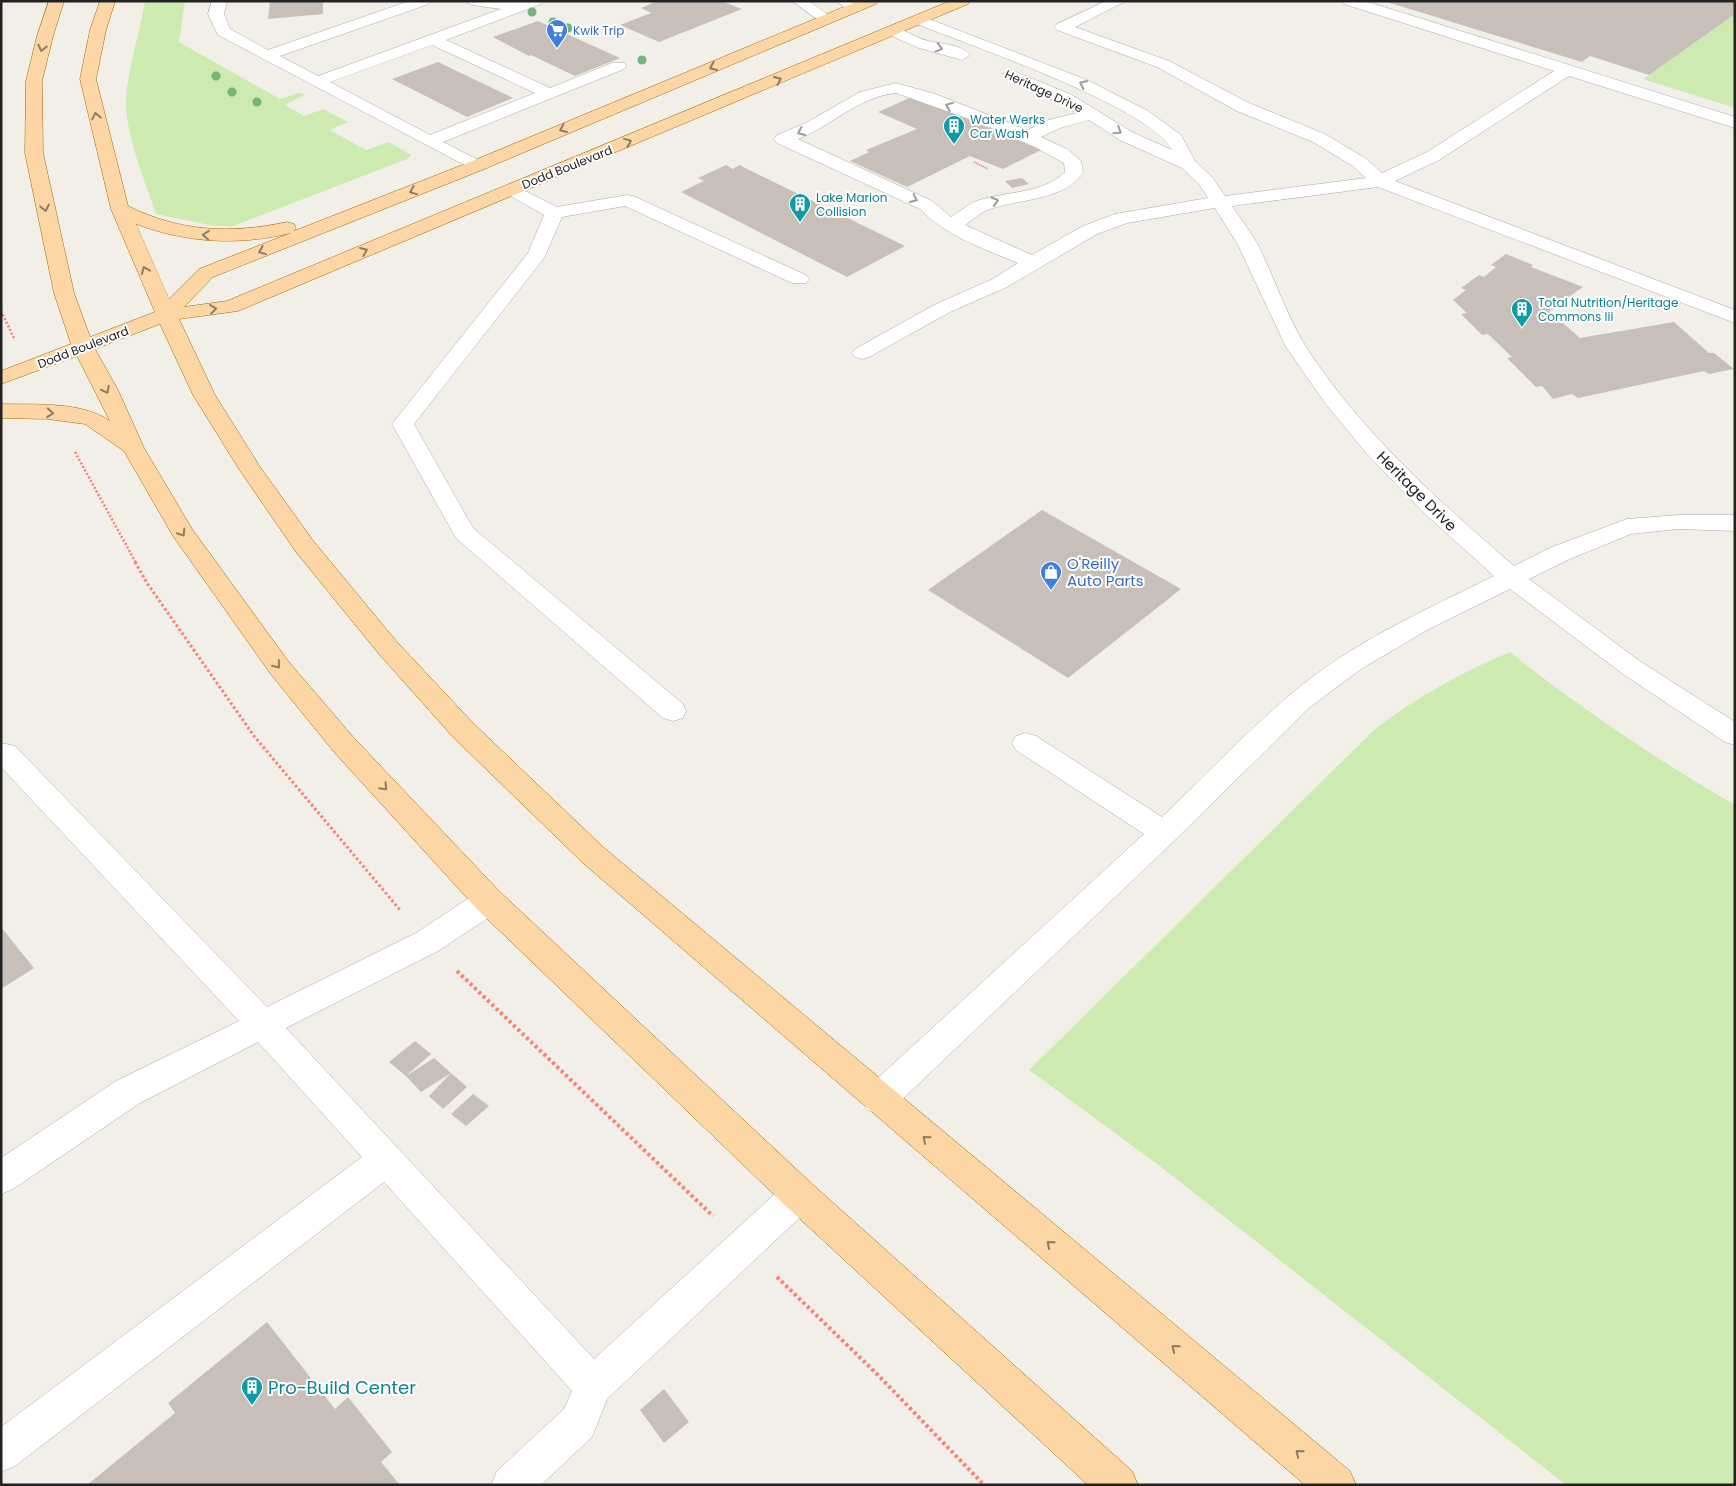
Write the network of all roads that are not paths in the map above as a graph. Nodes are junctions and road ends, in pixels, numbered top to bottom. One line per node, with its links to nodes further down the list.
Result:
1 (57, 1): 44 (main road, one-way to 44)
2 (108, 1): 37 (main road, one-way to 2)
3 (220, 1): 18 (street)
4 (424, 1): 18 (street)
5 (472, 1): 11 (street)
6 (799, 1): 13 (street)
7 (963, 1): 14 (main road, Dodd Boulevard)
8 (1119, 1): 33 (street)
9 (1349, 1): 23 (street)
10 (856, 3): 13 (main road, Dodd Boulevard); 17 (main road)
11 (528, 4): 16 (street)
12 (904, 9): 15 (main road)
13 (826, 19): 32 (main road, Dodd Boulevard, one-way to 32)
14 (919, 20): 15 (main road, Dodd Boulevard); 31 (street, Heritage Drive, one-way to 14)
15 (894, 32): 19 (street, one-way to 19); 26 (main road, Dodd Boulevard, one-way to 15)
16 (432, 39): 24 (street); 25 (street)
17 (815, 42)
18 (268, 55): 24 (street)
19 (976, 60)
20 (773, 63): 26 (main road)
21 (618, 66): 25 (street)
22 (992, 67): 27 (street, Heritage Drive)
23 (1567, 70): 28 (street); 33 (street)
24 (319, 81): 30 (street)
25 (548, 94): 30 (street)
26 (721, 104): 34 (main road, Dodd Boulevard, one-way to 26)
27 (1093, 114): 29 (street); 31 (street, Heritage Drive, one-way to 31)
28 (1735, 124)
29 (1027, 137): 39 (street, one-way to 29); 39 (street, one-way to 39)
30 (430, 141): 32 (street)
31 (1188, 164): 35 (street, Heritage Drive)
32 (476, 166): 36 (main road, Dodd Boulevard, one-way to 36)
33 (1380, 181): 35 (street); 43 (street)
34 (513, 190): 38 (street); 42 (main road, Dodd Boulevard, one-way to 34)
35 (1220, 202): 40 (street); 50 (street, Heritage Drive)
36 (373, 206): 37 (main road, one-way to 37); 42 (main road, Dodd Boulevard, one-way to 42)
37 (120, 208): 42 (main road, one-way to 37)
38 (554, 213): 41 (street); 51 (street)
39 (953, 225): 40 (street)
40 (1033, 262): 45 (street)
41 (799, 279)
42 (165, 315): 44 (main road, Dodd Boulevard); 58 (main road)
43 (1735, 317)
44 (83, 347): 46 (main road, Dodd Boulevard); 48 (main road, one-way to 48)
45 (862, 353)
46 (1, 378)
47 (1, 411): 48 (main road, one-way to 48)
48 (133, 448): 56 (main road, one-way to 56)
49 (1735, 523): 50 (street)
50 (1512, 578): 52 (street, Heritage Drive); 55 (street)
51 (673, 711)
52 (1735, 735)
53 (1026, 743): 55 (street)
54 (1, 753): 57 (street)
55 (1164, 833): 58 (street)
56 (489, 901): 57 (street); 61 (main road)
57 (262, 1024): 59 (street); 60 (street)
58 (879, 1099): 66 (main road, one-way to 58)
59 (385, 1160): 62 (street); 63 (street)
60 (1, 1178)
61 (799, 1195): 62 (street); 65 (main road)
62 (593, 1386): 64 (street)
63 (1, 1452)
64 (511, 1485)
65 (1118, 1485)
66 (1336, 1485)

